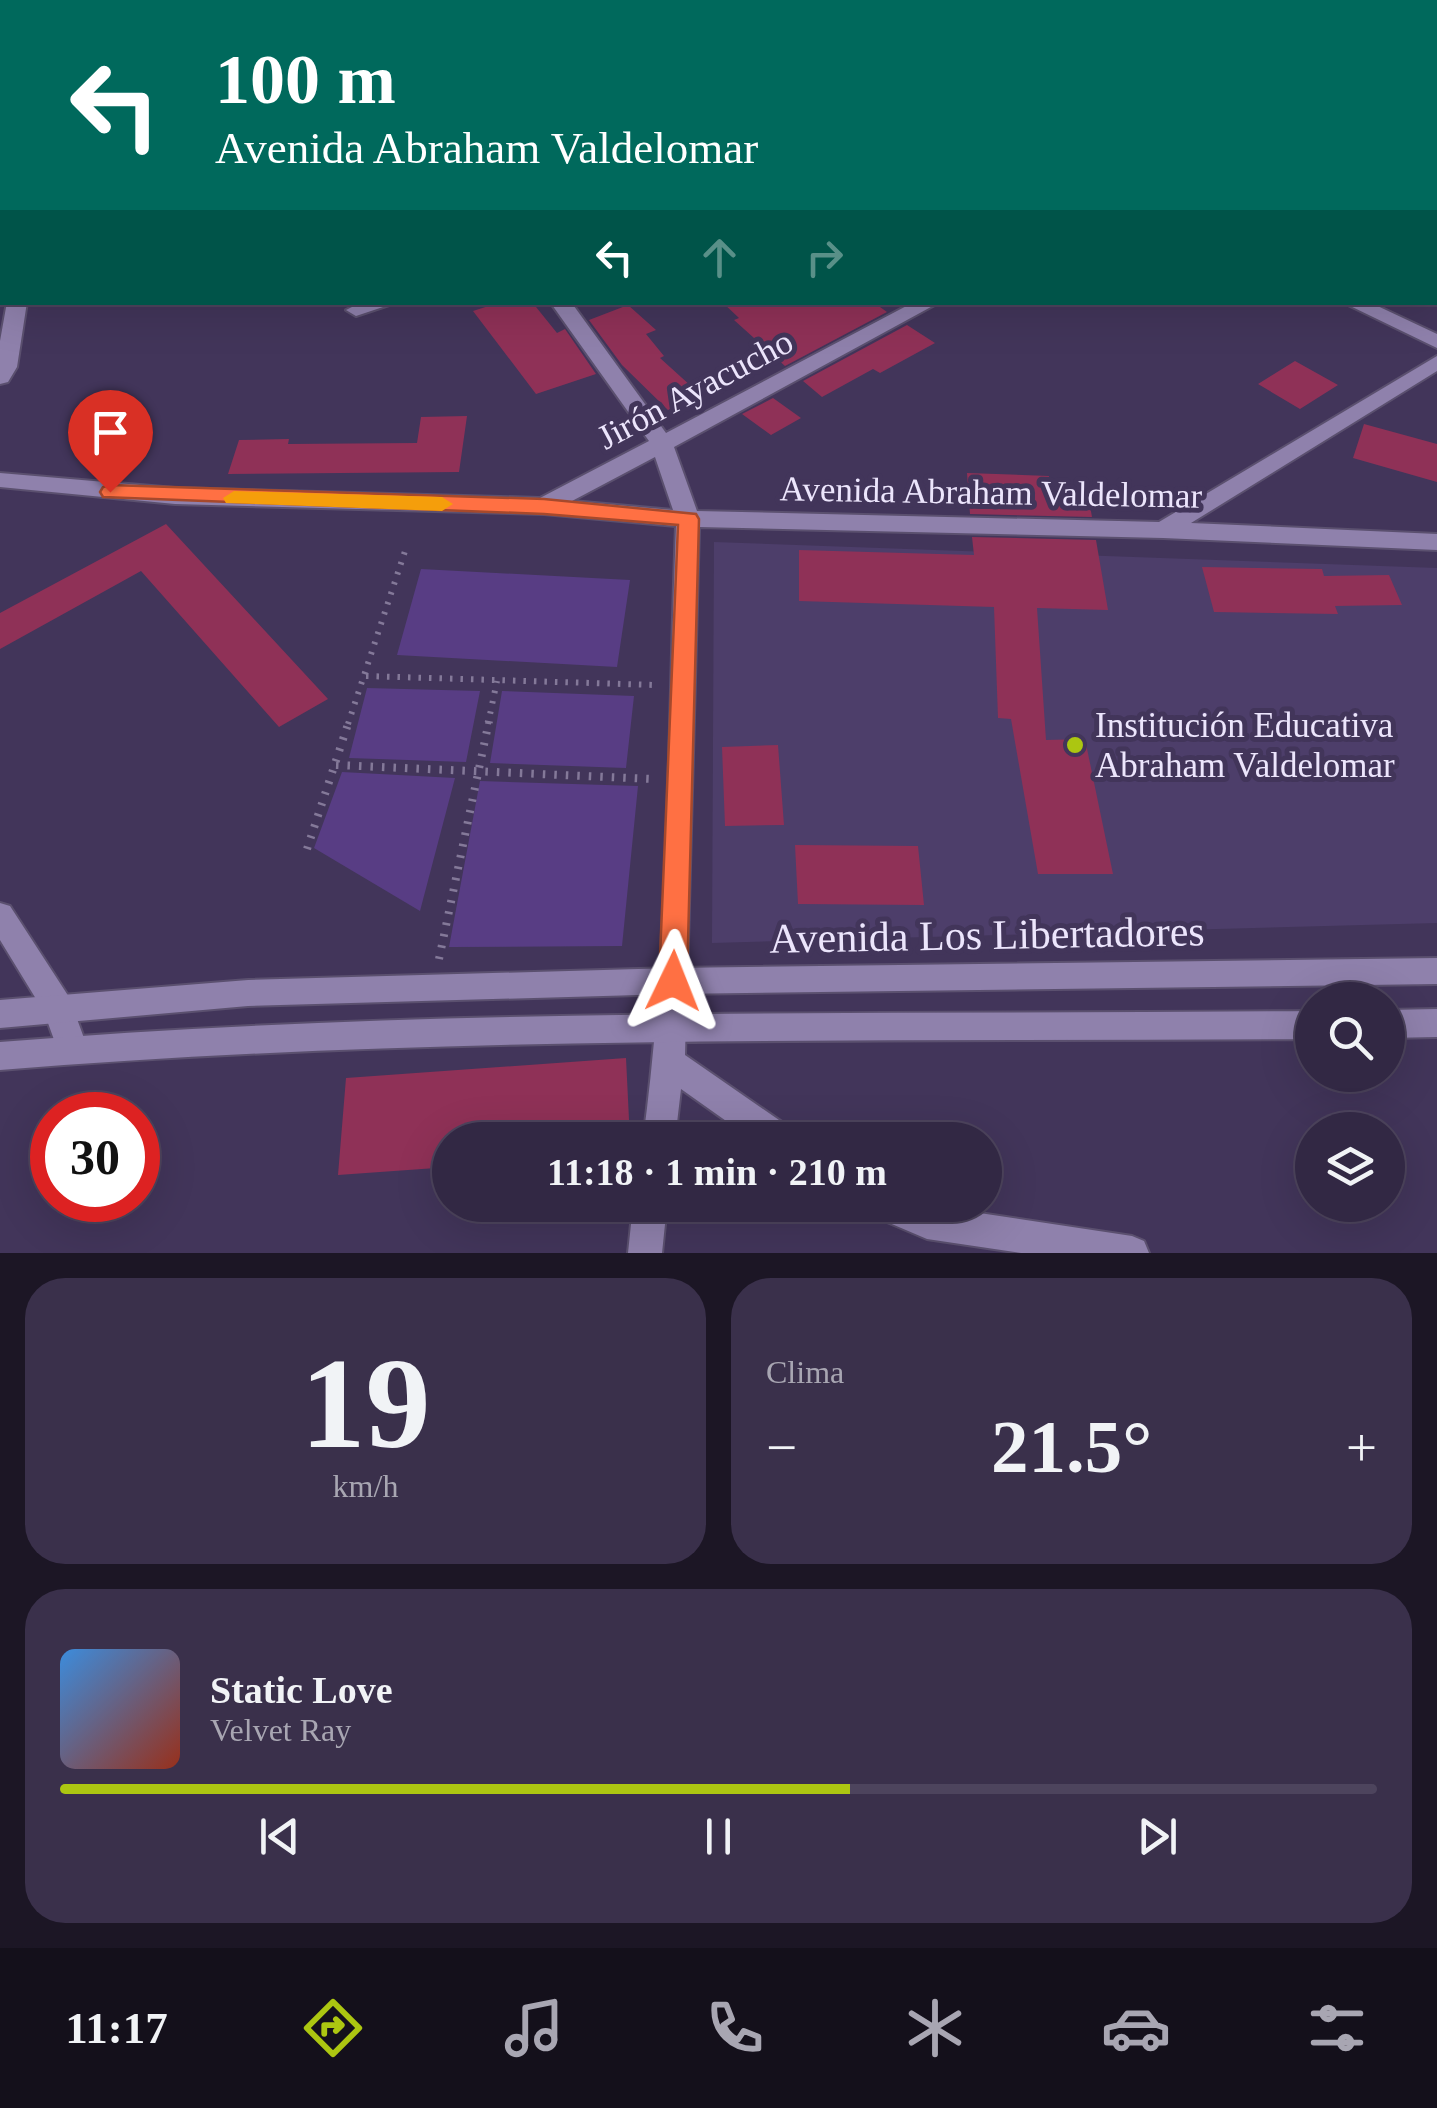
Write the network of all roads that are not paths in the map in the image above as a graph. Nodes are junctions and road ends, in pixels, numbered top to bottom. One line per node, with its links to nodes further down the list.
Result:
1 (16, 305): 9 (street)
2 (376, 305): 6 (street)
3 (562, 305): 10 (street)
4 (924, 305): 10 (street, Jirón Ayacucho)
5 (1358, 305): 7 (street)
6 (356, 310)
7 (1437, 342)
8 (1437, 362): 14 (street)
9 (0, 377)
10 (661, 442): 12 (street, Jirón Ayacucho); 13 (street)
11 (0, 480): 12 (street, Avenida Abraham Valdelomar)
12 (544, 506): 13 (street, Avenida Abraham Valdelomar)
13 (688, 519): 14 (street, Avenida Abraham Valdelomar); 18 (street)
14 (1163, 530): 15 (street, Avenida Abraham Valdelomar)
15 (1437, 542)
16 (0, 915): 19 (street)
17 (1437, 971): 18 (street, Avenida Los Libertadores)
18 (673, 981): 19 (street, Avenida Los Libertadores); 22 (street)
19 (58, 1006): 20 (street, Avenida Los Libertadores); 25 (street)
20 (0, 1014)
21 (1437, 1023): 23 (street)
22 (671, 1024): 24 (street); 25 (street); 27 (street)
23 (1405, 1024)
24 (1295, 1025)
25 (72, 1049): 26 (street)
26 (0, 1056)
27 (669, 1062): 28 (street); 29 (street)
28 (661, 1122)
29 (754, 1122)
30 (648, 1222): 32 (street)
31 (927, 1222): 33 (street)
32 (645, 1253)
33 (1132, 1253)

